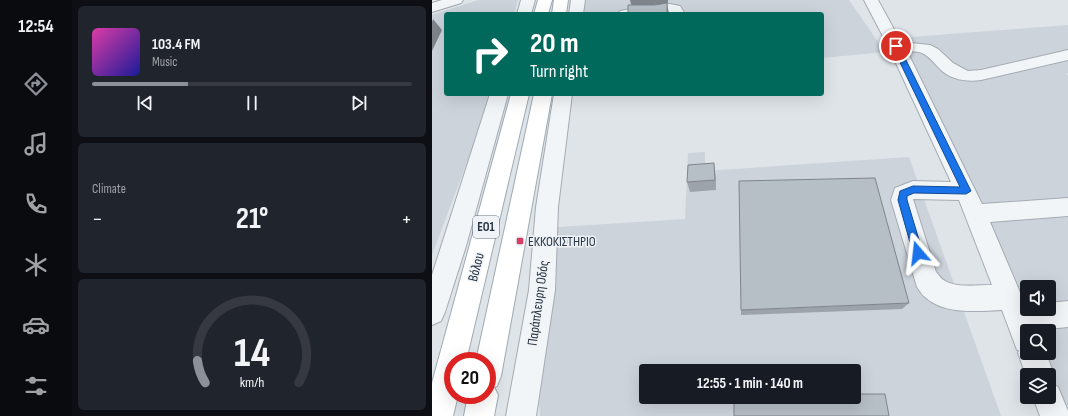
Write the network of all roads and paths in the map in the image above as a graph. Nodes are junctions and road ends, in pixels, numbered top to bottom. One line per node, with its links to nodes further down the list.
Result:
1 (456, 0): 8 (street)
2 (528, 0): 10 (street)
3 (545, 0): 11 (main road)
4 (561, 0): 12 (main road)
5 (578, 0): 13 (street)
6 (661, 0): 9 (street)
7 (871, 0): 15 (street)
8 (432, 8)
9 (622, 8): 14 (street)
10 (525, 12)
11 (542, 12)
12 (559, 12)
13 (576, 12)
14 (677, 12)
15 (896, 46): 16 (street); 23 (street)
16 (1068, 55)
17 (498, 96): 22 (street)
18 (520, 96): 21 (main road, Βόλου / ΕΟ1)
19 (543, 96): 29 (main road, ΕΟ1)
20 (563, 96): 34 (street, Παράπλευρη Οδός)
21 (509, 138): 22 (street); 32 (main road, Βόλου / ΕΟ1)
22 (485, 142): 26 (street)
23 (966, 191): 25 (street); 28 (street)
24 (1068, 206): 25 (street)
25 (977, 214): 28 (street)
26 (432, 312)
27 (1068, 314): 28 (street)
28 (1019, 318)
29 (492, 352)
30 (481, 404): 33 (main road)
31 (1051, 404): 35 (street)
32 (438, 416)
33 (479, 416)
34 (521, 416)
35 (1055, 416)

